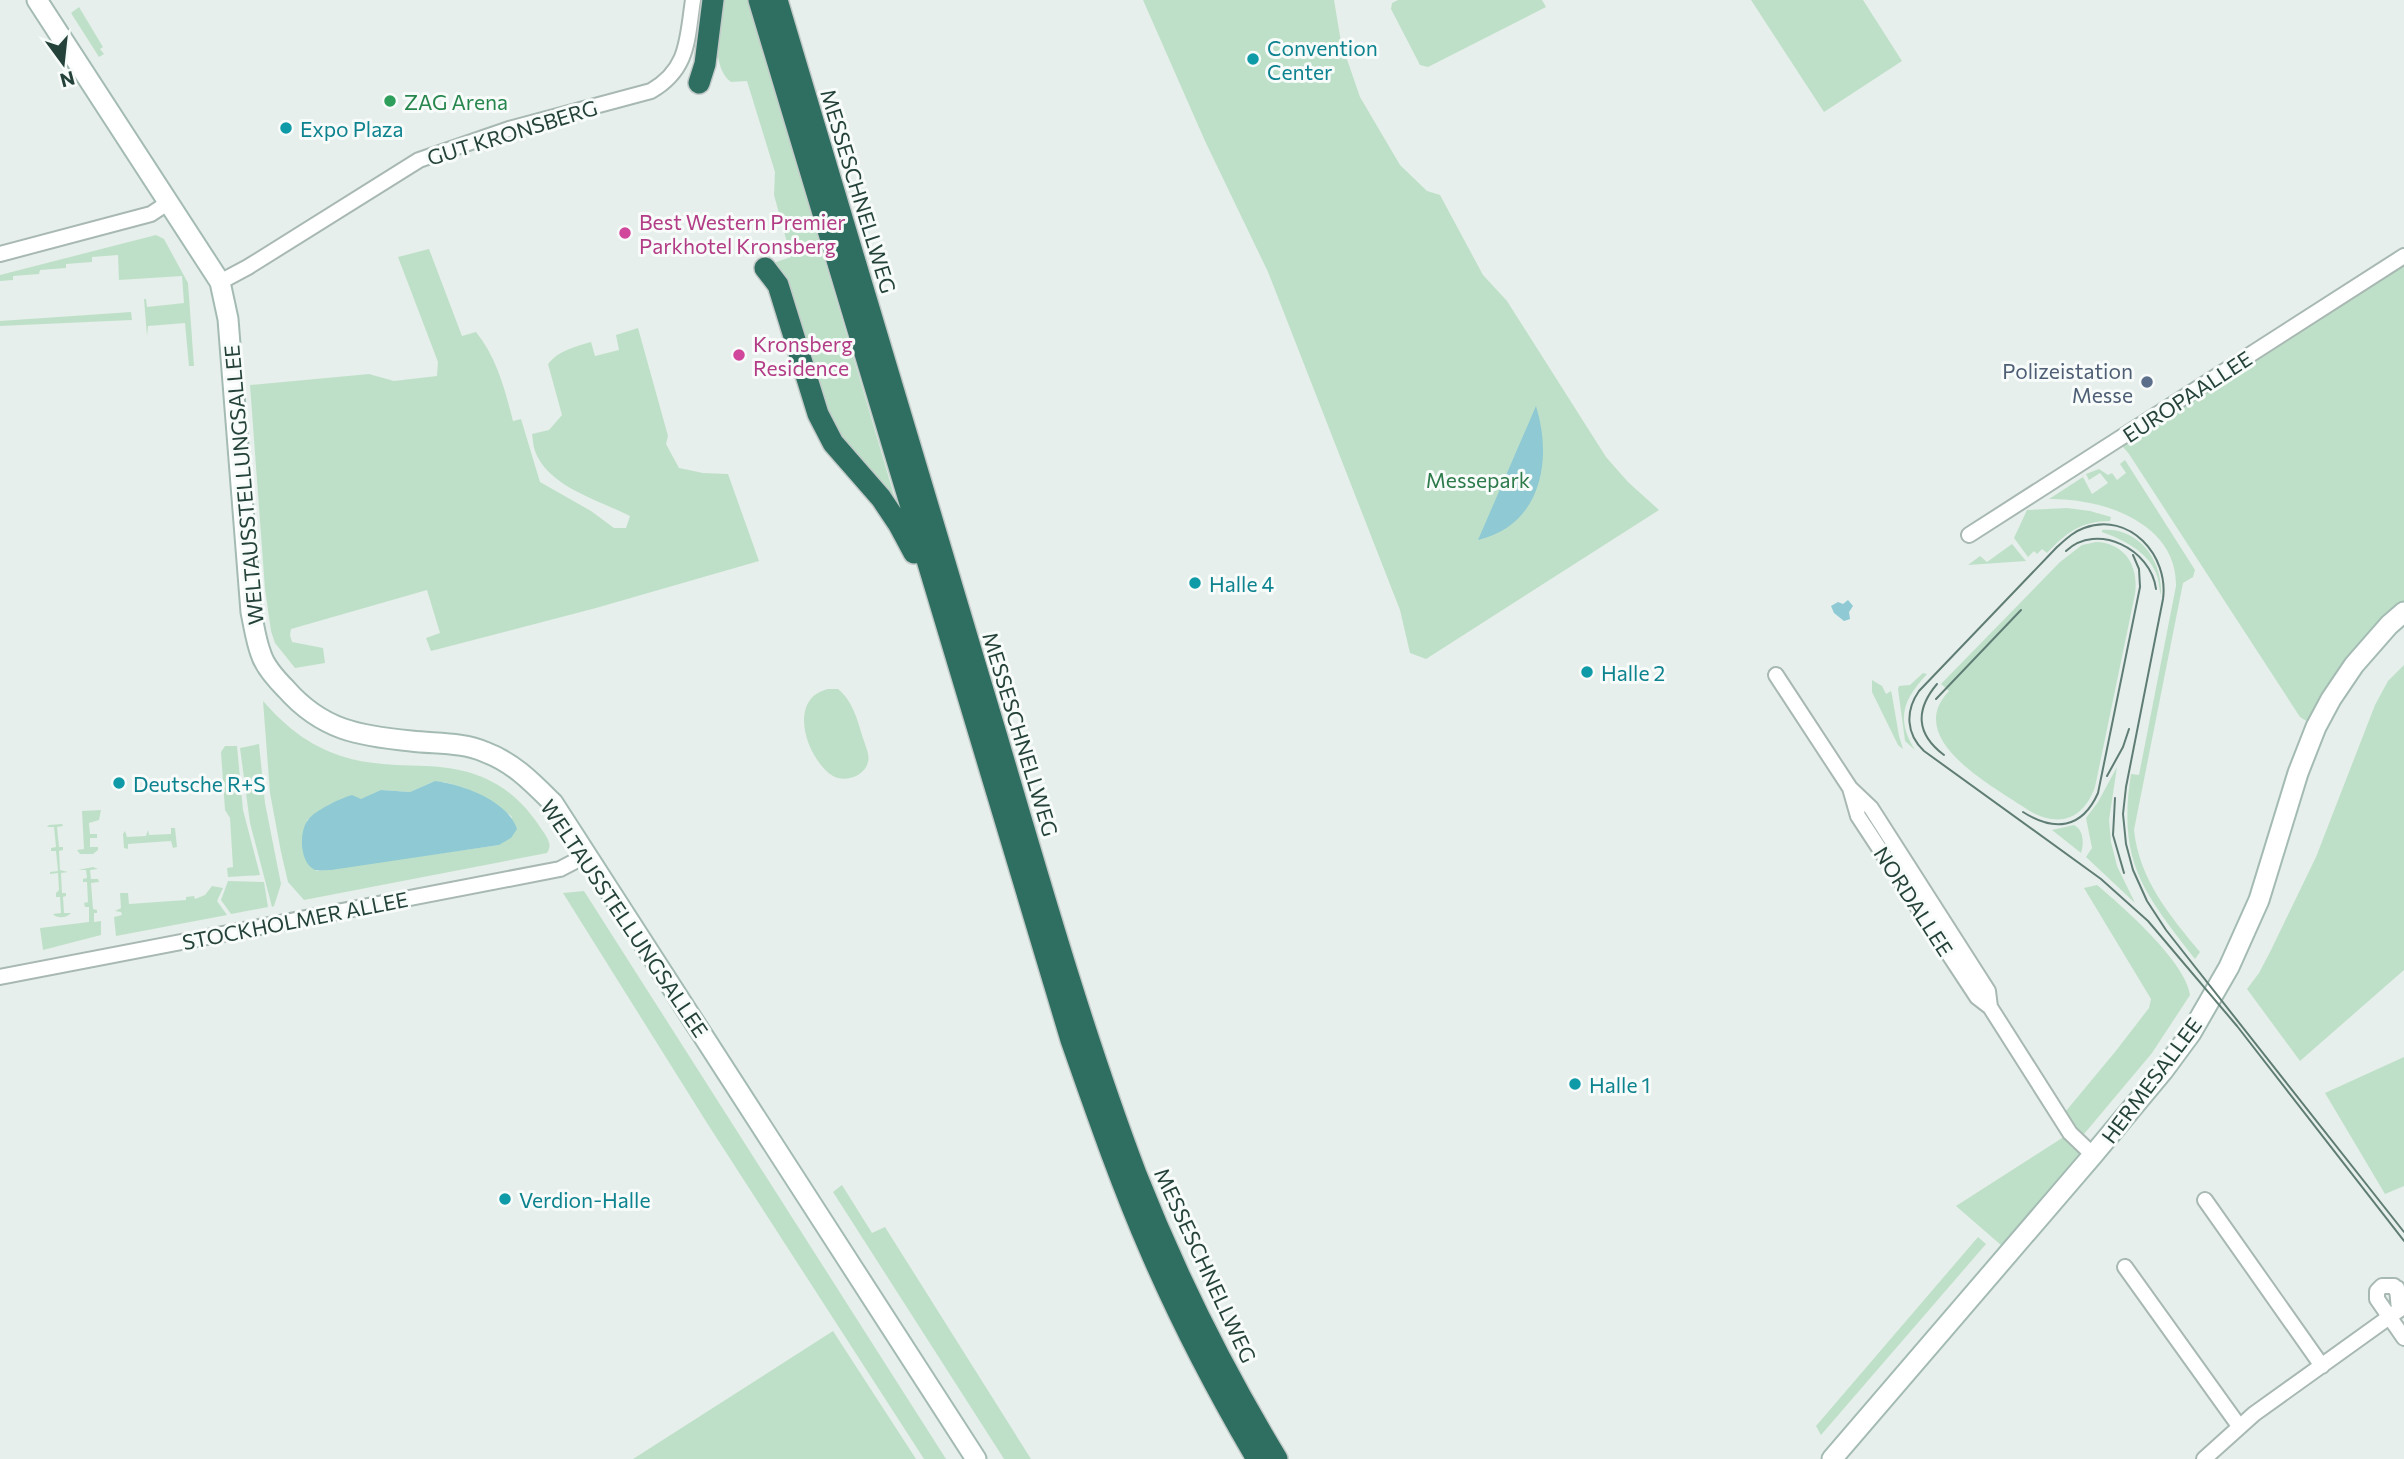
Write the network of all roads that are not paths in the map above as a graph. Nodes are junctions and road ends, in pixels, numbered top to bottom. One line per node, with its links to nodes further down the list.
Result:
1 (37, 0): 7 (main road, WELTAUSSTELLUNGSALLEE)
2 (692, 0): 11 (street, GUT KRONSBERG)
3 (713, 0): 6 (highway)
4 (759, 0): 13 (highway, MESSESCHNELLWEG)
5 (777, 0): 27 (highway, MESSESCHNELLWEG)
6 (699, 83)
7 (169, 202): 8 (street); 11 (main road, WELTAUSSTELLUNGSALLEE)
8 (0, 254)
9 (2404, 256): 12 (street, EUROPAALLEE)
10 (765, 268): 13 (highway)
11 (220, 282): 16 (main road, WELTAUSSTELLUNGSALLEE)
12 (1969, 535)
13 (940, 605): 26 (highway, MESSESCHNELLWEG)
14 (2404, 612): 18 (main road, HERMESALLEE)
15 (1776, 675): 18 (street, NORDALLEE)
16 (587, 855): 17 (street, STOCKHOLMER ALLEE); 25 (main road, WELTAUSSTELLUNGSALLEE)
17 (0, 977)
18 (2094, 1155): 28 (main road, HERMESALLEE)
19 (2205, 1200): 23 (street)
20 (2125, 1267): 24 (street)
21 (2389, 1317): 21 (street); 22 (street); 23 (street)
22 (2404, 1338)
23 (2322, 1366): 24 (street)
24 (2239, 1426): 29 (street)
25 (976, 1459)
26 (1256, 1459)
27 (1277, 1459)
28 (1832, 1459)
29 (2204, 1459)

